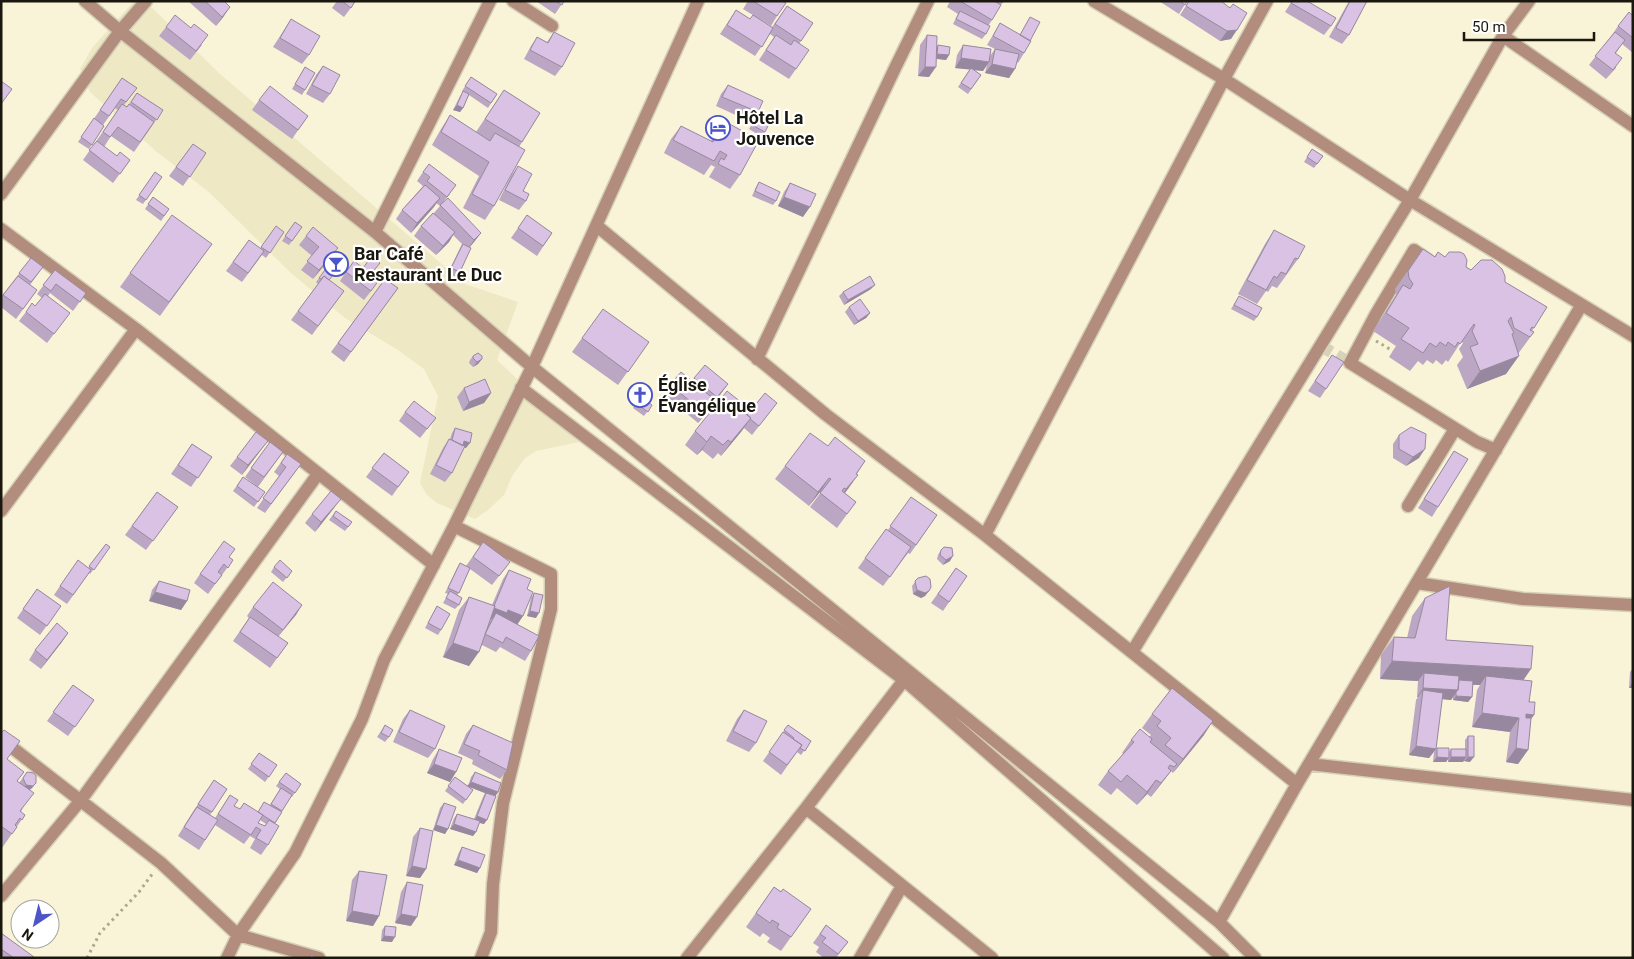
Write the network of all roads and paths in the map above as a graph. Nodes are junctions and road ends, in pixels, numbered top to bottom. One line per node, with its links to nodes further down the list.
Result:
1 (85, 1): 11 (street)
2 (146, 1): 11 (street)
3 (490, 1): 19 (street)
4 (513, 1): 10 (street)
5 (698, 1): 17 (street)
6 (928, 1): 24 (street)
7 (1094, 1): 13 (street)
8 (1267, 1): 13 (street)
9 (1529, 1): 12 (street)
10 (552, 26)
11 (120, 31): 15 (street); 19 (street)
12 (1503, 36): 14 (street); 16 (street)
13 (1224, 78): 16 (street); 33 (street)
14 (1633, 126)
15 (1, 194)
16 (1410, 200): 21 (street); 37 (street)
17 (597, 226): 24 (street); 25 (street)
18 (1, 229): 22 (street)
19 (375, 232): 25 (street)
20 (1428, 260): 27 (street)
21 (1581, 306): 23 (street); 28 (street)
22 (136, 330): 29 (street); 31 (street)
23 (1633, 336)
24 (757, 359): 33 (street)
25 (532, 367): 26 (street); 48 (street)
26 (521, 388): 32 (street); 38 (street)
27 (1455, 428): 28 (street); 30 (street)
28 (1496, 450): 35 (street)
29 (318, 474): 34 (street); 42 (street)
30 (1408, 506)
31 (1, 511)
32 (454, 526): 34 (street); 53 (street)
33 (985, 535): 37 (street)
34 (434, 565): 49 (street)
35 (1417, 583): 36 (street); 40 (street)
36 (1633, 605)
37 (1132, 652): 41 (street)
38 (904, 680): 44 (street); 57 (street)
39 (1, 738): 42 (street)
40 (1309, 764): 41 (street); 43 (street)
41 (1297, 784): 48 (street)
42 (81, 800): 45 (street); 47 (street)
43 (1633, 800)
44 (806, 808): 46 (street); 54 (street)
45 (162, 863): 49 (street); 50 (path)
46 (902, 886): 55 (street); 56 (street)
47 (1, 896)
48 (1218, 922): 58 (street)
49 (238, 935): 51 (street); 52 (street)
50 (87, 958)
51 (227, 958)
52 (319, 958)
53 (481, 958)
54 (687, 958)
55 (860, 958)
56 (992, 958)
57 (1223, 958)
58 (1255, 958)

